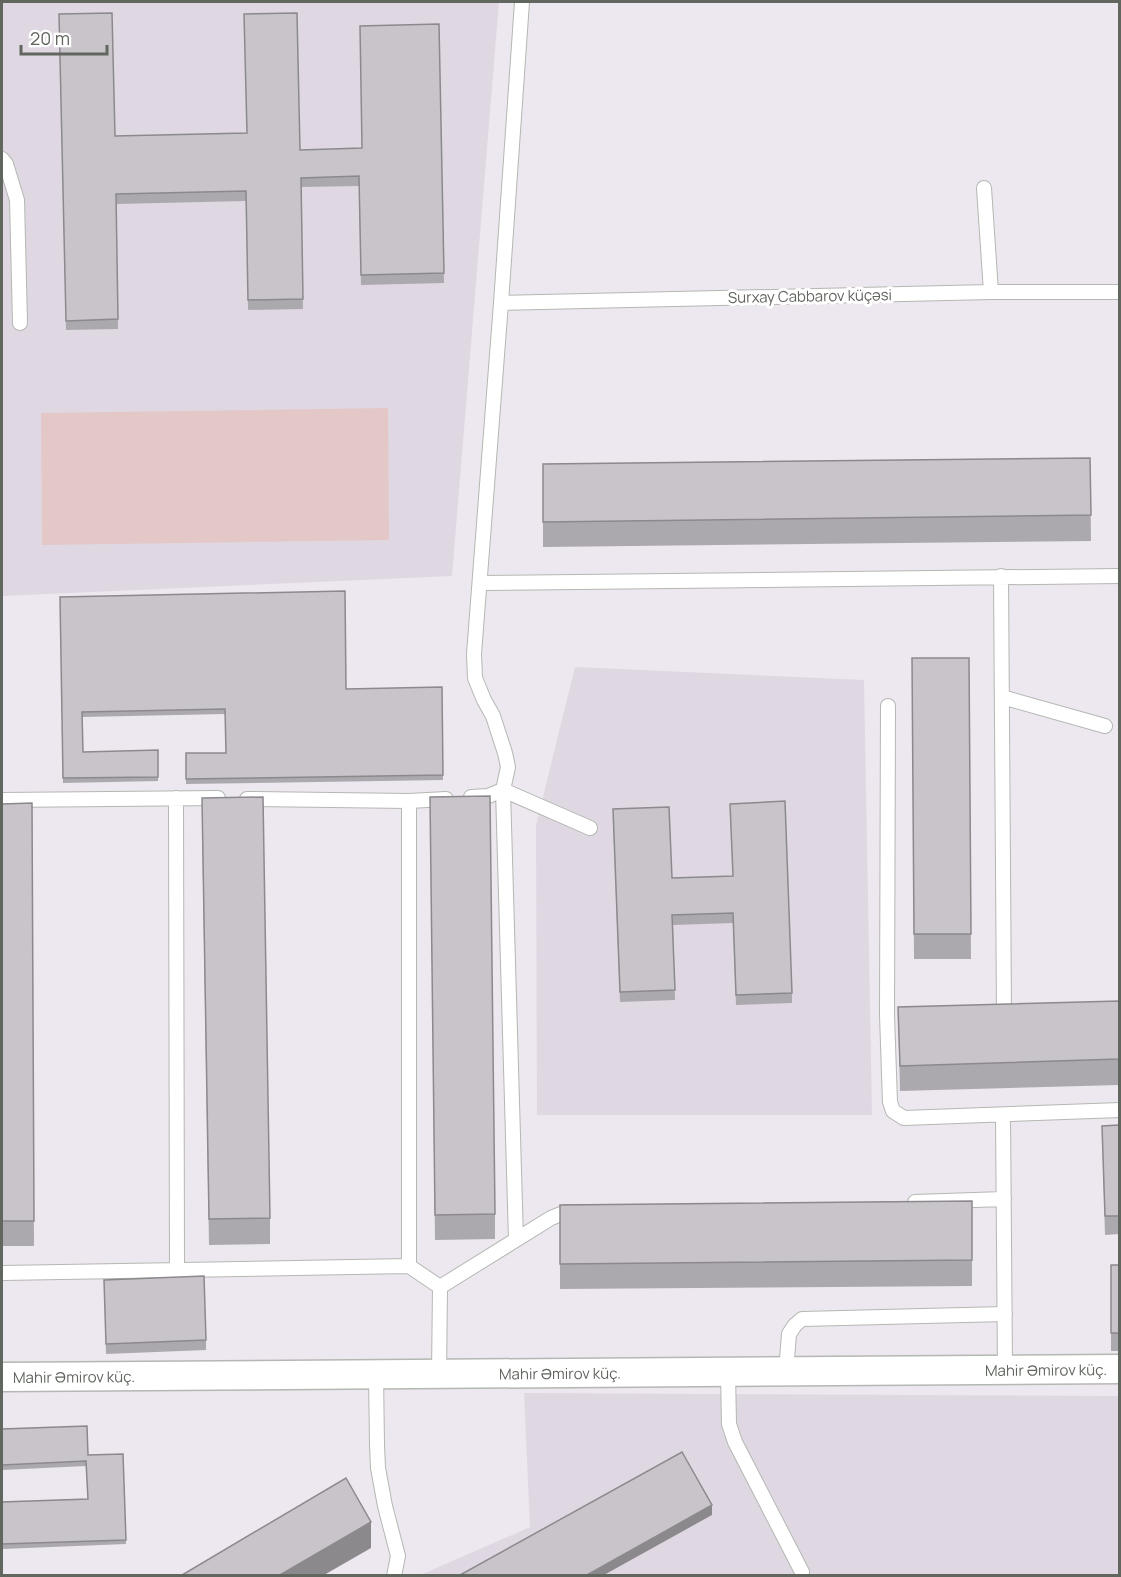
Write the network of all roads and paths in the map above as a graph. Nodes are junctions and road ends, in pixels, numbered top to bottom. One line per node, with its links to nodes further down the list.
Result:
1 (522, 2): 6 (lane)
2 (2, 159): 7 (lane)
3 (984, 188): 4 (lane)
4 (991, 292): 5 (lane, Surxay Cabbarov küçəsi); 6 (lane, Surxay Cabbarov küçəsi)
5 (1119, 292)
6 (501, 303): 10 (lane)
7 (20, 323)
8 (1001, 576): 9 (lane); 10 (lane); 11 (lane)
9 (1119, 576)
10 (480, 583): 14 (lane)
11 (1002, 698): 13 (lane); 19 (lane)
12 (888, 706): 21 (lane)
13 (1105, 726)
14 (503, 790): 17 (lane); 18 (lane); 25 (lane)
15 (176, 798): 16 (lane); 17 (lane); 27 (lane)
16 (2, 800)
17 (409, 801): 26 (lane)
18 (590, 828)
19 (1004, 1013)
20 (1119, 1110): 21 (lane)
21 (1003, 1115): 22 (lane)
22 (1004, 1199): 23 (lane); 30 (lane)
23 (897, 1202)
24 (590, 1211): 25 (lane)
25 (516, 1240): 29 (lane)
26 (409, 1266): 27 (lane); 29 (lane)
27 (177, 1269): 28 (lane)
28 (2, 1273)
29 (440, 1287): 36 (lane)
30 (1005, 1314): 31 (lane); 33 (lane)
31 (1005, 1370): 32 (street, Mahir Əmirov küç.); 33 (street, Mahir Əmirov küç.)
32 (1119, 1370)
33 (786, 1372): 34 (street, Mahir Əmirov küç.)
34 (728, 1373): 36 (street, Mahir Əmirov küç.); 38 (lane)
35 (376, 1374): 36 (street, Mahir Əmirov küç.); 37 (street, Mahir Əmirov küç.); 39 (lane)
36 (439, 1374)
37 (2, 1377)
38 (802, 1572)
39 (394, 1575)

